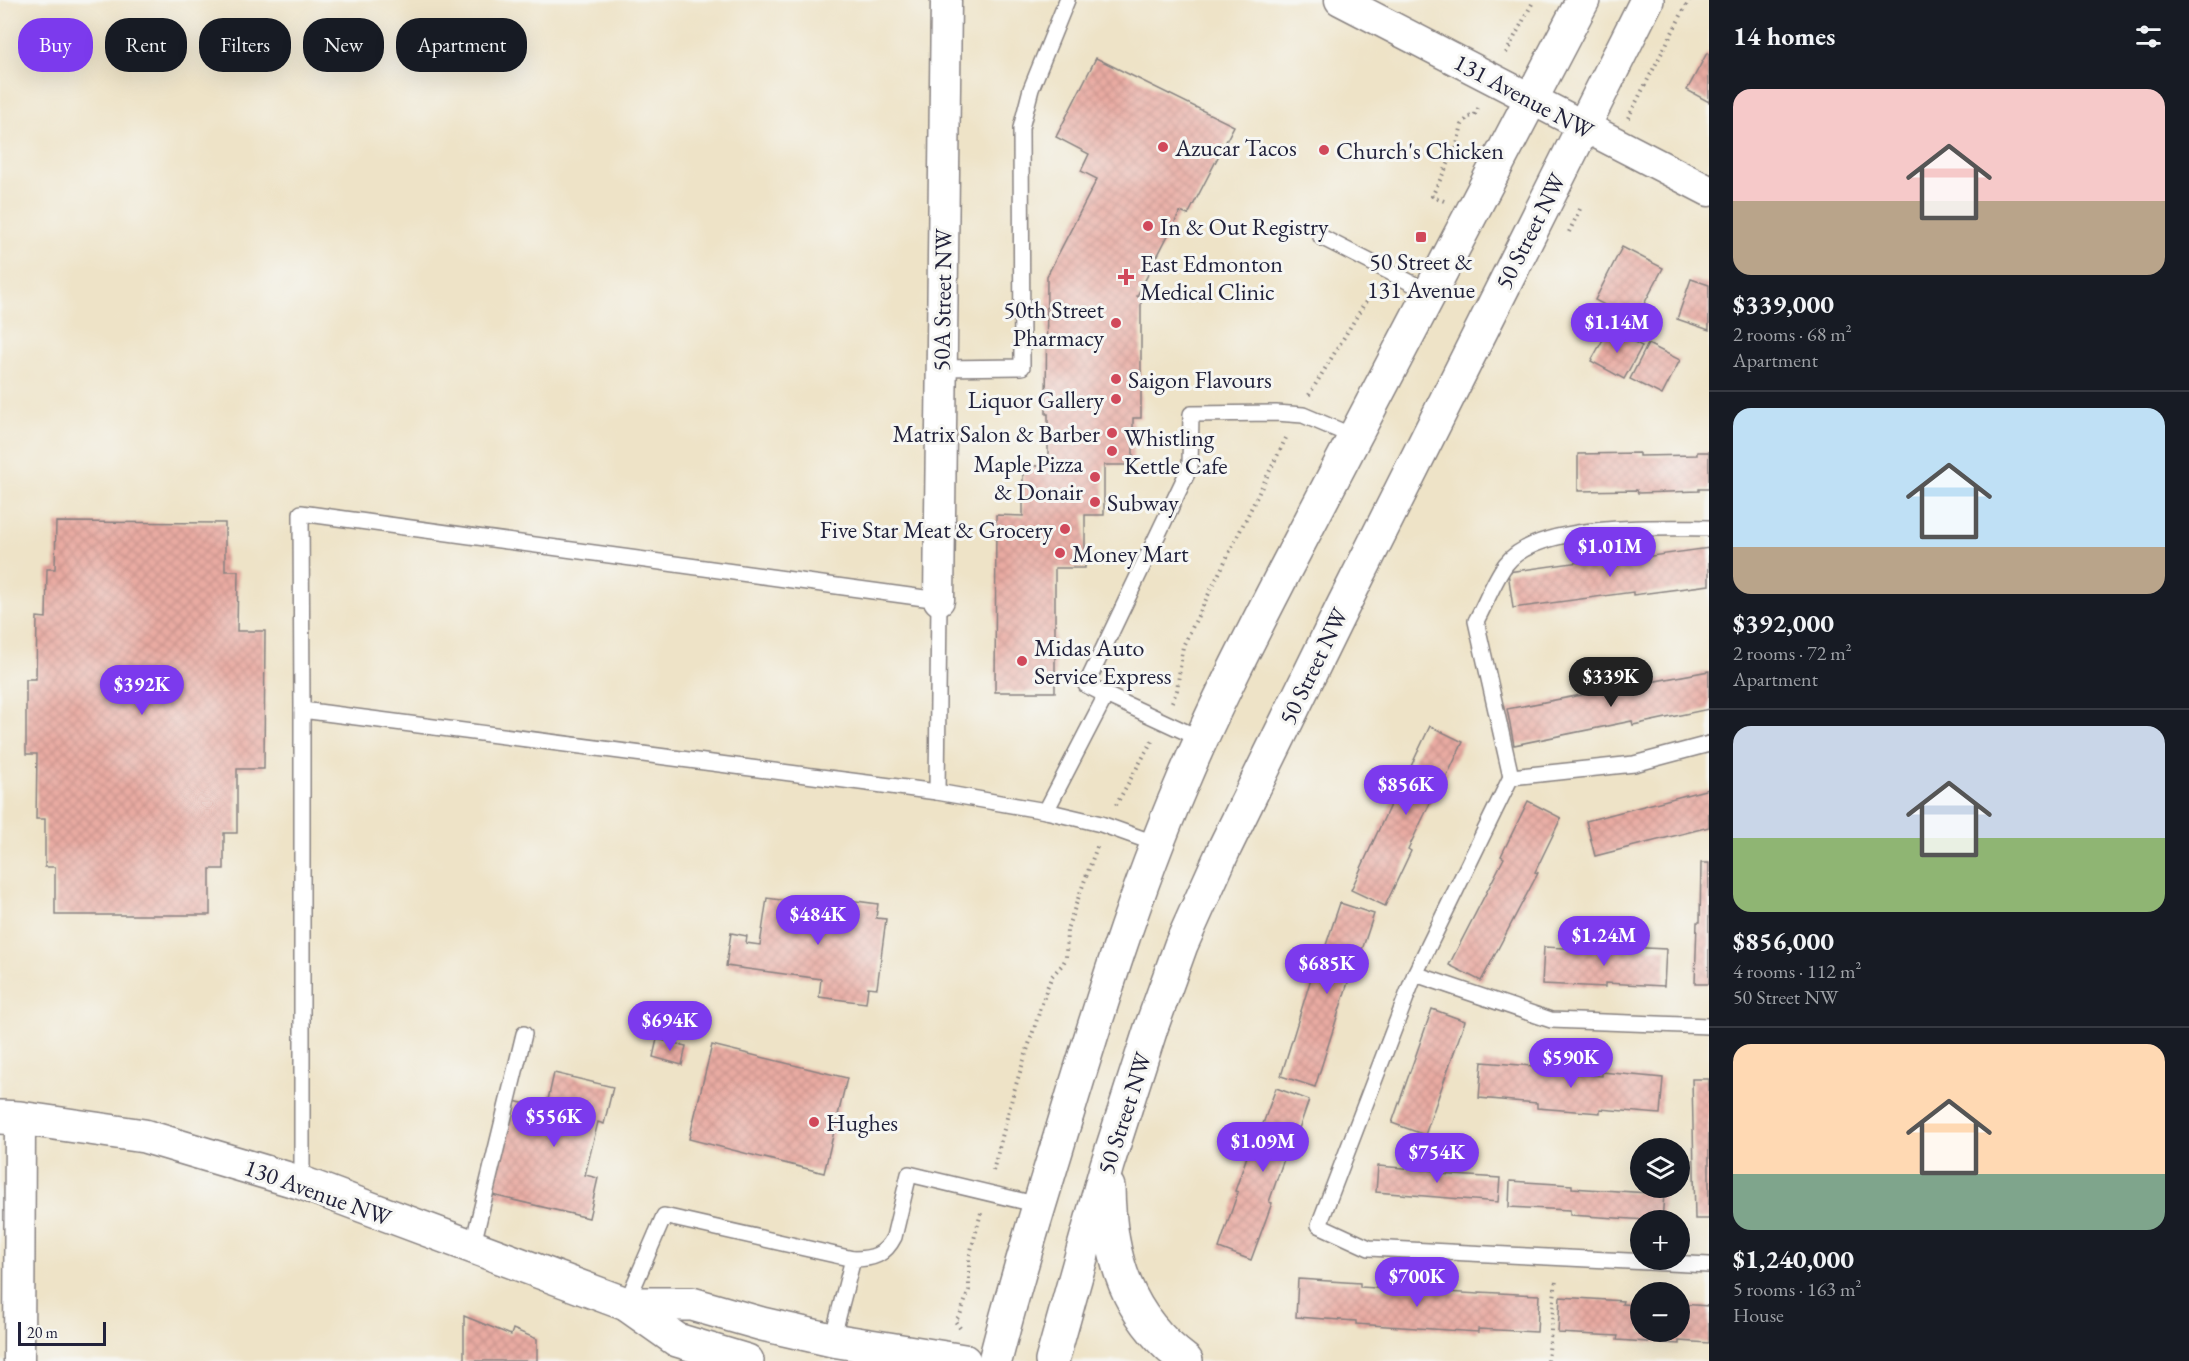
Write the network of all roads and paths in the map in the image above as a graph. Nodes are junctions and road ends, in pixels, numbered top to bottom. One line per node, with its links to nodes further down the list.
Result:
1 (946, 0): 15 (street, 50A Street NW)
2 (1067, 0): 15 (lane)
3 (1340, 0): 7 (street, 131 Avenue NW)
4 (1582, 0): 7 (main road)
5 (1647, 0): 8 (main road, 50 Street NW)
6 (1689, 0): 9 (path)
7 (1532, 100): 8 (street, 131 Avenue NW); 14 (main road)
8 (1582, 126): 9 (street, 131 Avenue NW); 31 (main road, 50 Street NW)
9 (1616, 144): 10 (street, 131 Avenue NW)
10 (1709, 191)
11 (1580, 209): 13 (path)
12 (1321, 237): 14 (lane)
13 (1564, 241)
14 (1429, 292): 16 (main road)
15 (941, 368): 18 (street, 50A Street NW)
16 (1355, 437): 19 (lane); 21 (main road)
17 (1709, 528): 23 (lane)
18 (939, 600): 20 (lane); 24 (lane)
19 (1106, 695): 21 (lane); 25 (lane)
20 (302, 710): 24 (lane); 32 (lane)
21 (1202, 738): 26 (main road)
22 (1709, 744): 23 (lane)
23 (1510, 777): 27 (lane)
24 (937, 792): 25 (lane)
25 (1046, 812): 26 (lane)
26 (1157, 844): 33 (main road)
27 (1415, 974): 28 (lane); 36 (lane)
28 (1709, 1026)
29 (525, 1034): 34 (lane)
30 (10, 1118): 32 (main road, 130 Avenue NW); 40 (street)
31 (1107, 1165): 44 (main road, 50 Street NW); 45 (main road)
32 (302, 1183): 34 (main road, 130 Avenue NW)
33 (1039, 1205): 35 (lane); 43 (main road)
34 (472, 1248): 38 (main road, 130 Avenue NW)
35 (853, 1258): 38 (lane); 39 (lane)
36 (1558, 1258): 37 (lane); 46 (path)
37 (1709, 1265)
38 (626, 1304): 39 (main road, 130 Avenue NW); 41 (main road, 130 Avenue NW)
39 (832, 1340): 42 (main road, 130 Avenue NW)
40 (20, 1361)
41 (747, 1361)
42 (964, 1361)
43 (995, 1361)
44 (1052, 1361)
45 (1186, 1361)
46 (1548, 1361)

